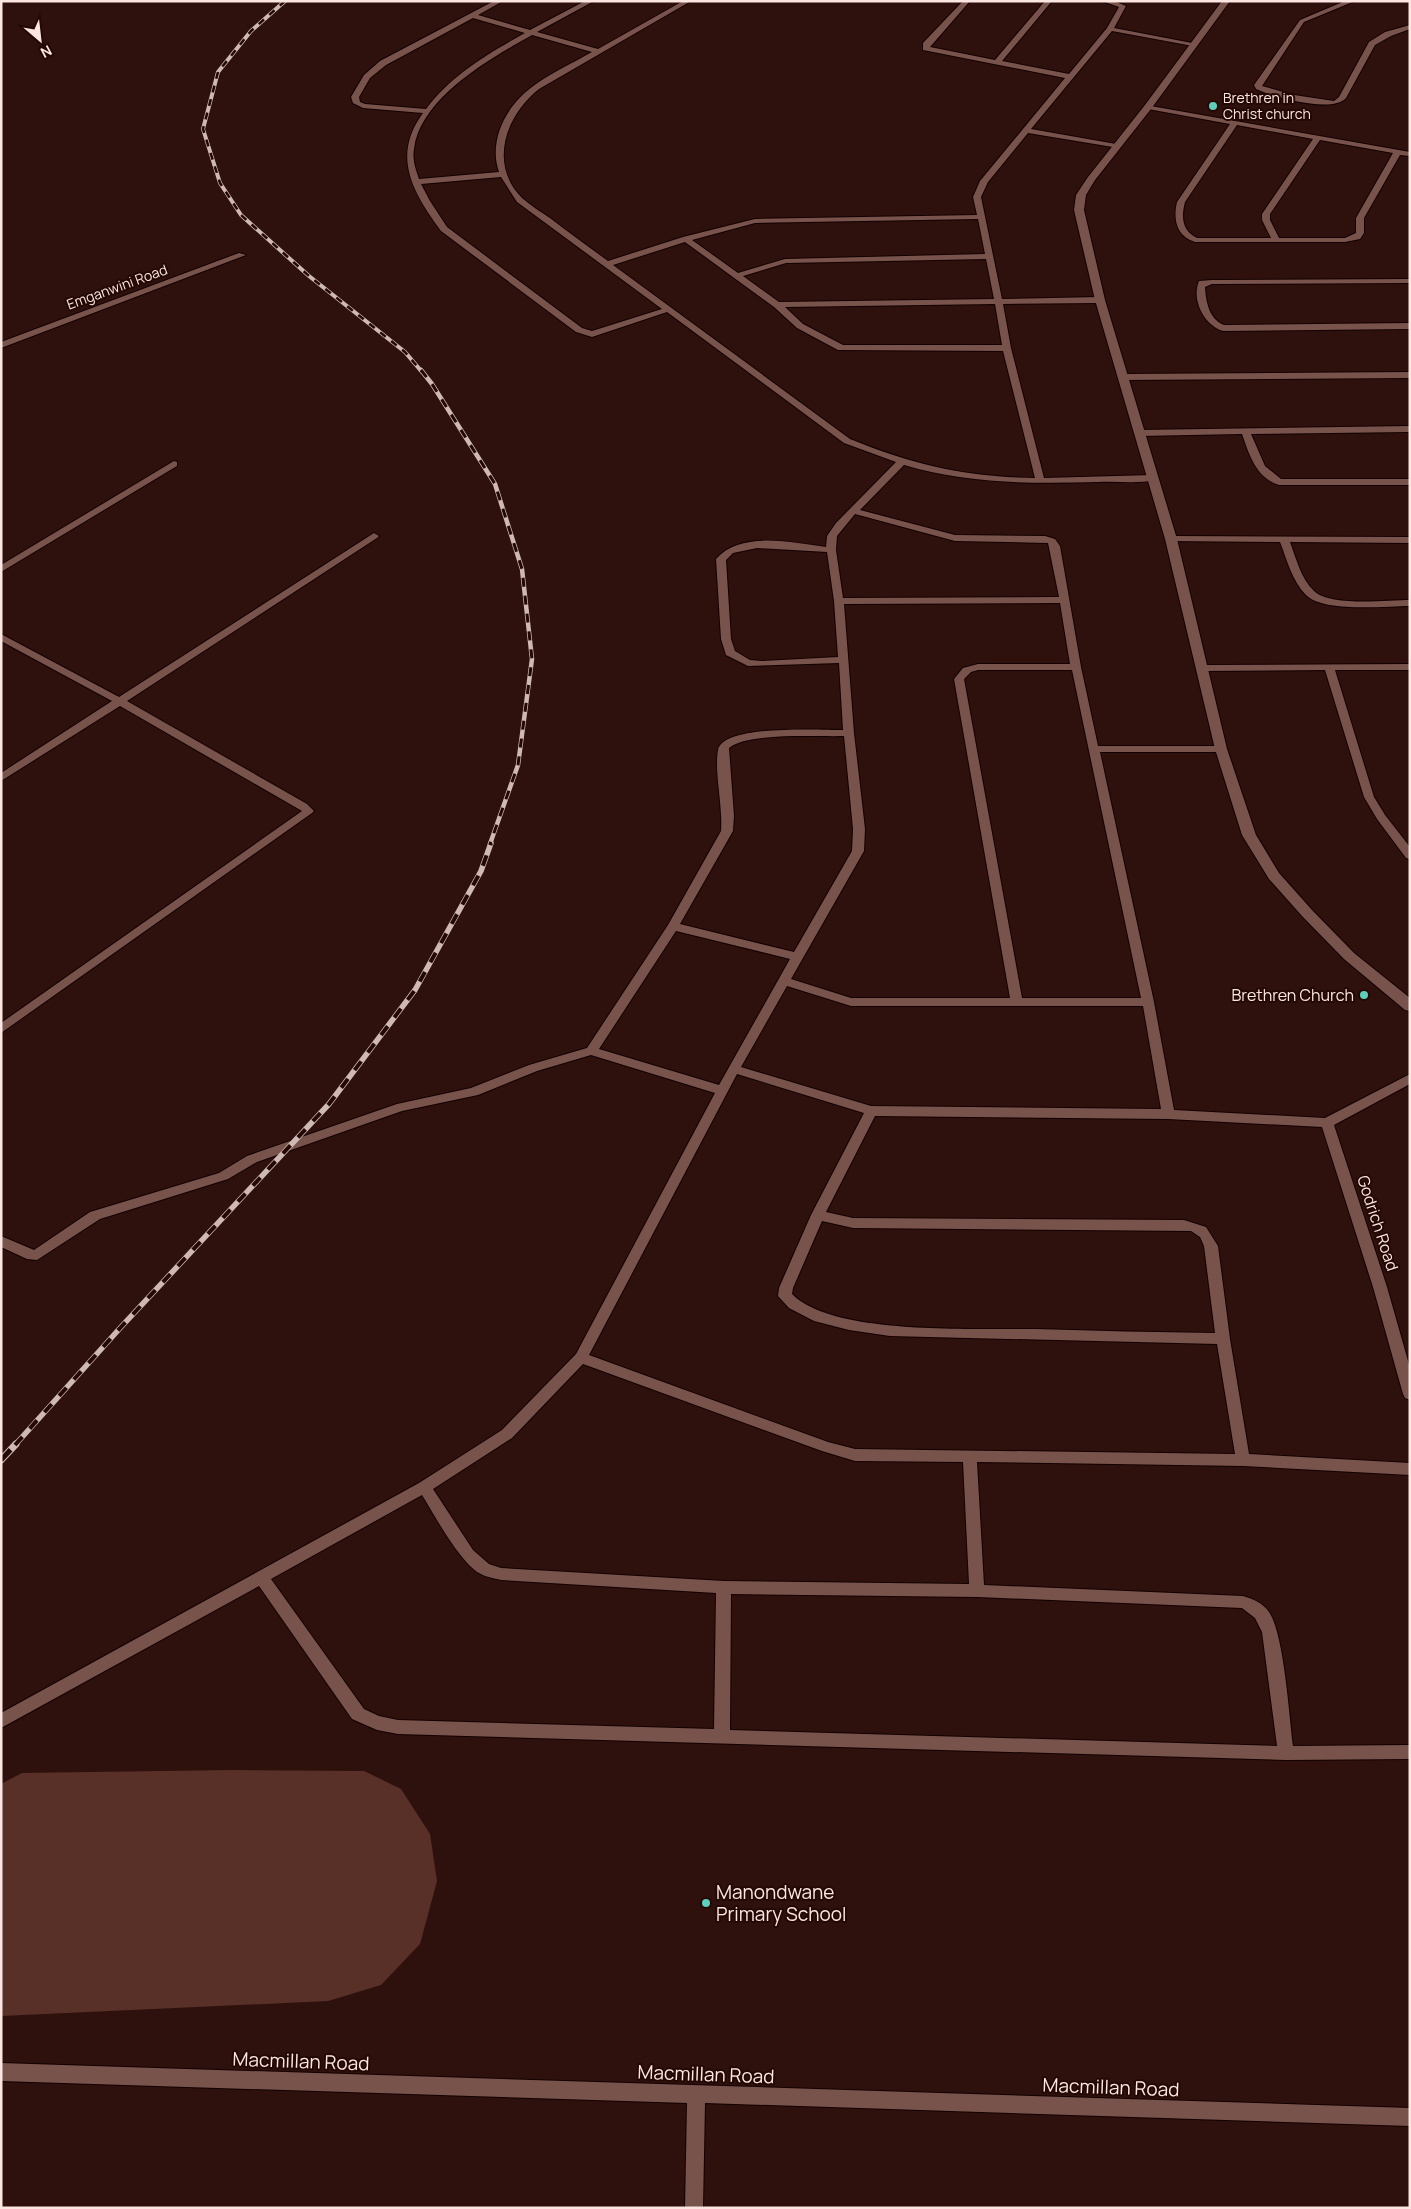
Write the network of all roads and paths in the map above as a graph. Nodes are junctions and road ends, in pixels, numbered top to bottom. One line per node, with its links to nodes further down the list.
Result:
1 (500, 1): 9 (street)
2 (591, 1): 12 (street)
3 (688, 1): 14 (street)
4 (967, 1): 15 (street)
5 (1049, 1): 15 (street)
6 (1105, 1): 11 (street)
7 (1226, 1): 13 (street)
8 (1352, 1): 10 (street)
9 (472, 16): 12 (street); 18 (street)
10 (1410, 27)
11 (1110, 30): 13 (street); 16 (street)
12 (532, 34): 14 (street); 18 (street)
13 (1194, 44): 17 (street)
14 (600, 52): 25 (street)
15 (996, 63): 16 (street)
16 (1071, 77): 20 (street)
17 (1148, 107): 19 (street); 22 (street)
18 (426, 111): 26 (street)
19 (1235, 122): 21 (street); 29 (street)
20 (1027, 131): 22 (street); 27 (street)
21 (1318, 137): 23 (street); 29 (street)
22 (1116, 146): 35 (street)
23 (1398, 152): 24 (street); 29 (street)
24 (1410, 154)
25 (504, 174): 26 (street); 32 (street)
26 (416, 182): 38 (street)
27 (981, 217): 28 (street); 31 (street)
28 (686, 239): 32 (street); 33 (street)
29 (1275, 239)
30 (242, 255): 40 (street, Emganwini Road)
31 (990, 256): 33 (street); 36 (street)
32 (608, 264): 38 (street)
33 (736, 276): 37 (street)
34 (1410, 281): 39 (street)
35 (1100, 300): 36 (street); 43 (street)
36 (998, 301): 37 (street); 41 (street)
37 (777, 305): 41 (street)
38 (669, 309): 47 (street)
39 (1410, 326)
40 (1, 345)
41 (1007, 348): 50 (street)
42 (1410, 375): 43 (street)
43 (1123, 377): 46 (street)
44 (1410, 429): 45 (street)
45 (1245, 430): 46 (street); 51 (street)
46 (1140, 433): 49 (street)
47 (903, 461): 50 (street); 52 (street)
48 (174, 464): 58 (street)
49 (1153, 478): 50 (street); 54 (street)
50 (1040, 479)
51 (1410, 482)
52 (854, 511): 57 (street); 59 (street)
53 (374, 536): 68 (street)
54 (1171, 539): 55 (street); 66 (street)
55 (1284, 540): 56 (street); 61 (street)
56 (1410, 540)
57 (831, 550): 60 (street); 63 (street)
58 (1, 568)
59 (1063, 600): 60 (street); 64 (street)
60 (839, 601): 63 (street)
61 (1410, 603)
62 (1, 637): 68 (street)
63 (844, 660): 69 (street)
64 (1076, 667): 70 (street); 77 (street)
65 (1410, 667): 67 (street)
66 (1202, 668): 67 (street); 71 (street)
67 (1329, 668): 73 (street)
68 (121, 702): 72 (street); 80 (street)
69 (849, 733): 74 (street); 75 (street)
70 (1094, 749): 71 (street); 78 (street)
71 (1221, 749): 79 (street)
72 (1, 778)
73 (1410, 855)
74 (673, 926): 75 (street); 81 (street)
75 (797, 957): 76 (street)
76 (784, 981): 77 (street); 82 (street)
77 (1017, 1002): 78 (street)
78 (1148, 1002): 86 (street)
79 (1410, 1006)
80 (1, 1029)
81 (591, 1051): 84 (street); 89 (street)
82 (734, 1069): 84 (street); 85 (street)
83 (1410, 1078): 87 (street)
84 (723, 1091): 91 (street)
85 (870, 1111): 86 (street); 88 (street)
86 (1168, 1114): 87 (street)
87 (1327, 1123): 92 (street, Godrich Road)
88 (818, 1216): 90 (street); 90 (street)
89 (1, 1241)
90 (1223, 1339): 94 (street)
91 (581, 1358): 93 (street); 96 (street)
92 (1410, 1394)
93 (970, 1457): 94 (street); 99 (street)
94 (1243, 1460): 95 (street)
95 (1410, 1469)
96 (424, 1487): 97 (street); 98 (street)
97 (261, 1577): 100 (street); 101 (street)
98 (724, 1587): 99 (street); 101 (street)
99 (977, 1591): 103 (street)
100 (1, 1721)
101 (722, 1736): 103 (street)
102 (1410, 1752): 103 (street)
103 (1286, 1753)
104 (1, 2072): 105 (street, Macmillan Road)
105 (696, 2095): 106 (street, Macmillan Road); 107 (street)
106 (1410, 2117)
107 (694, 2208)

